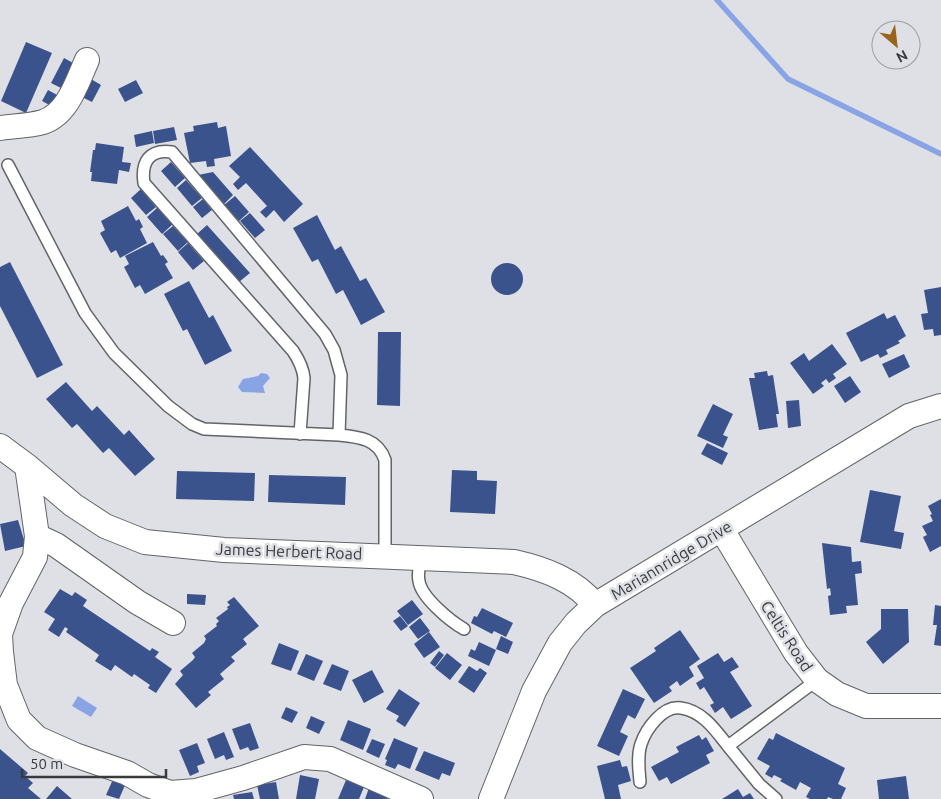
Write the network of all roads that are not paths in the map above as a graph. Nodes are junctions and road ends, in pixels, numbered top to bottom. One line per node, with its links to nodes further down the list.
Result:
1 (87, 60): 2 (street)
2 (0, 128)
3 (8, 165): 5 (lane)
4 (941, 406): 9 (street, Mariannridge Drive)
5 (300, 434): 6 (lane); 6 (lane)
6 (339, 435): 11 (lane)
7 (0, 446): 8 (street, James Herbert Road)
8 (27, 466): 10 (street); 11 (street, James Herbert Road)
9 (722, 530): 13 (street, Mariannridge Drive); 17 (street, Celtis Road)
10 (37, 536): 14 (street); 16 (street)
11 (385, 555): 12 (street, James Herbert Road)
12 (421, 557): 13 (street, James Herbert Road); 15 (lane)
13 (595, 606): 22 (street, Mariannridge Drive)
14 (173, 623)
15 (464, 629)
16 (0, 634): 21 (street)
17 (817, 680): 18 (street, Celtis Road); 19 (lane)
18 (941, 706)
19 (728, 746): 20 (lane); 23 (lane)
20 (640, 782)
21 (421, 799)
22 (491, 799)
23 (776, 799)

